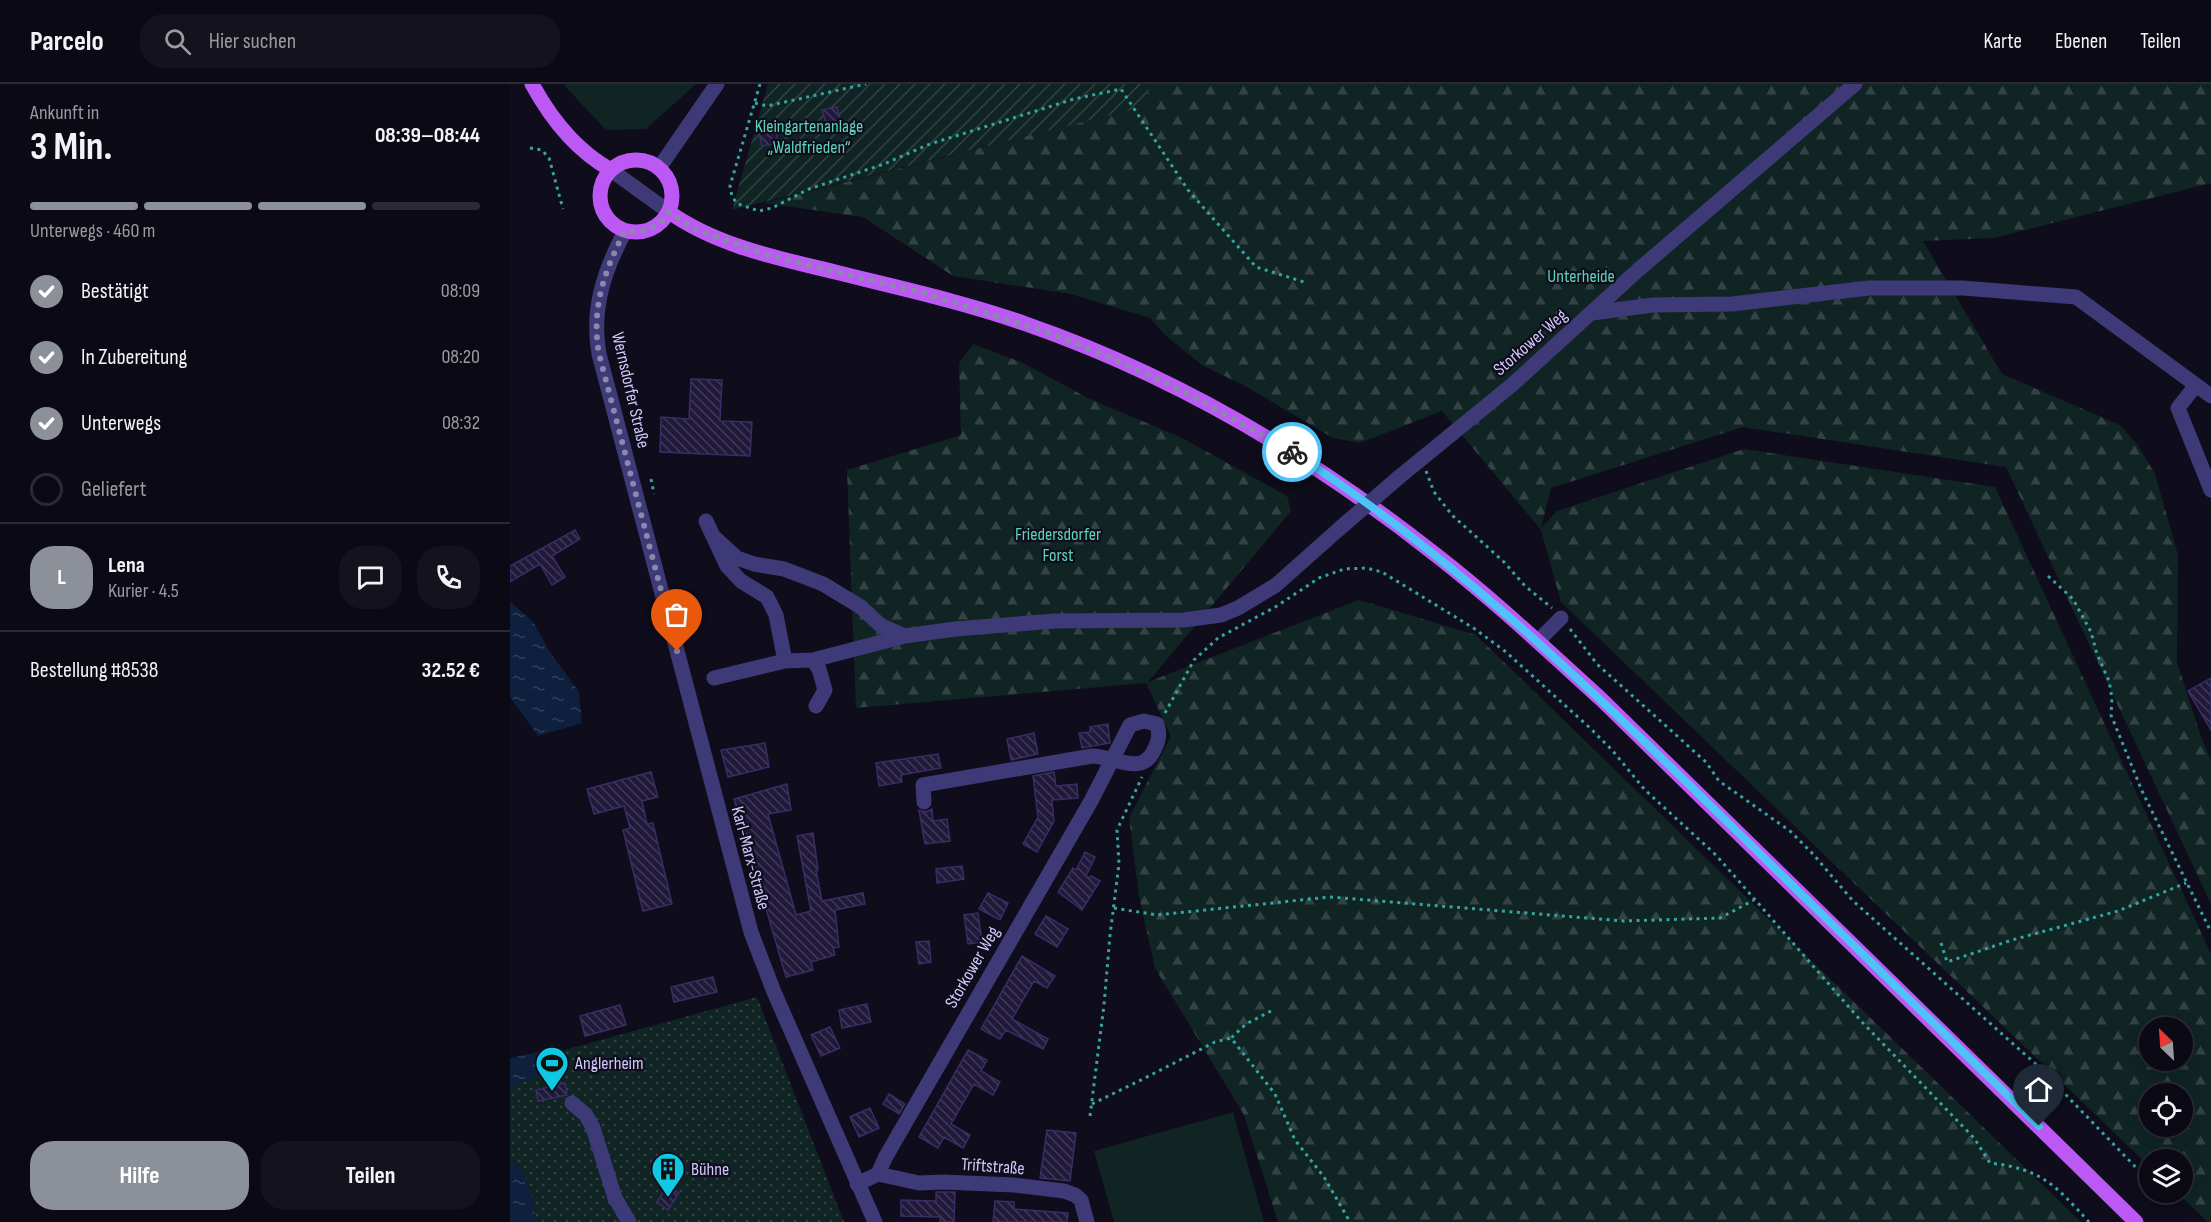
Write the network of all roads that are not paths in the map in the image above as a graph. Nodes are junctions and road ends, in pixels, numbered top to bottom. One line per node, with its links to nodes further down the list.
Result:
1 (532, 84): 5 (main road)
2 (717, 84): 4 (street)
3 (1855, 84): 8 (street, Storkower Weg)
4 (659, 168): 5 (main road); 6 (main road)
5 (611, 170): 6 (street); 7 (main road)
6 (669, 212): 7 (main road); 17 (main road)
7 (625, 231): 11 (street, Wernsdorfer Straße)
8 (1592, 313): 9 (street); 16 (street, Storkower Weg, bridge)
9 (2196, 385): 10 (street); 12 (street)
10 (2211, 396)
11 (635, 490): 26 (street, Karl-Marx-Straße)
12 (2211, 490)
13 (706, 521): 14 (street)
14 (713, 536): 16 (street); 19 (street)
15 (1561, 618): 17 (street)
16 (905, 636): 18 (street, Storkower Weg)
17 (1538, 642): 30 (main road)
18 (813, 660): 19 (street, Storkower Weg); 21 (street)
19 (785, 661): 20 (street, Storkower Weg)
20 (714, 678)
21 (816, 706)
22 (1113, 759): 22 (street, Storkower Weg); 23 (street); 25 (street, Storkower Weg)
23 (924, 801)
24 (572, 1103): 27 (street)
25 (878, 1174): 26 (street); 29 (street, Triftstraße)
26 (857, 1184): 28 (street, Karl-Marx-Straße)
27 (629, 1222)
28 (875, 1222)
29 (1087, 1222)
30 (2136, 1222)

